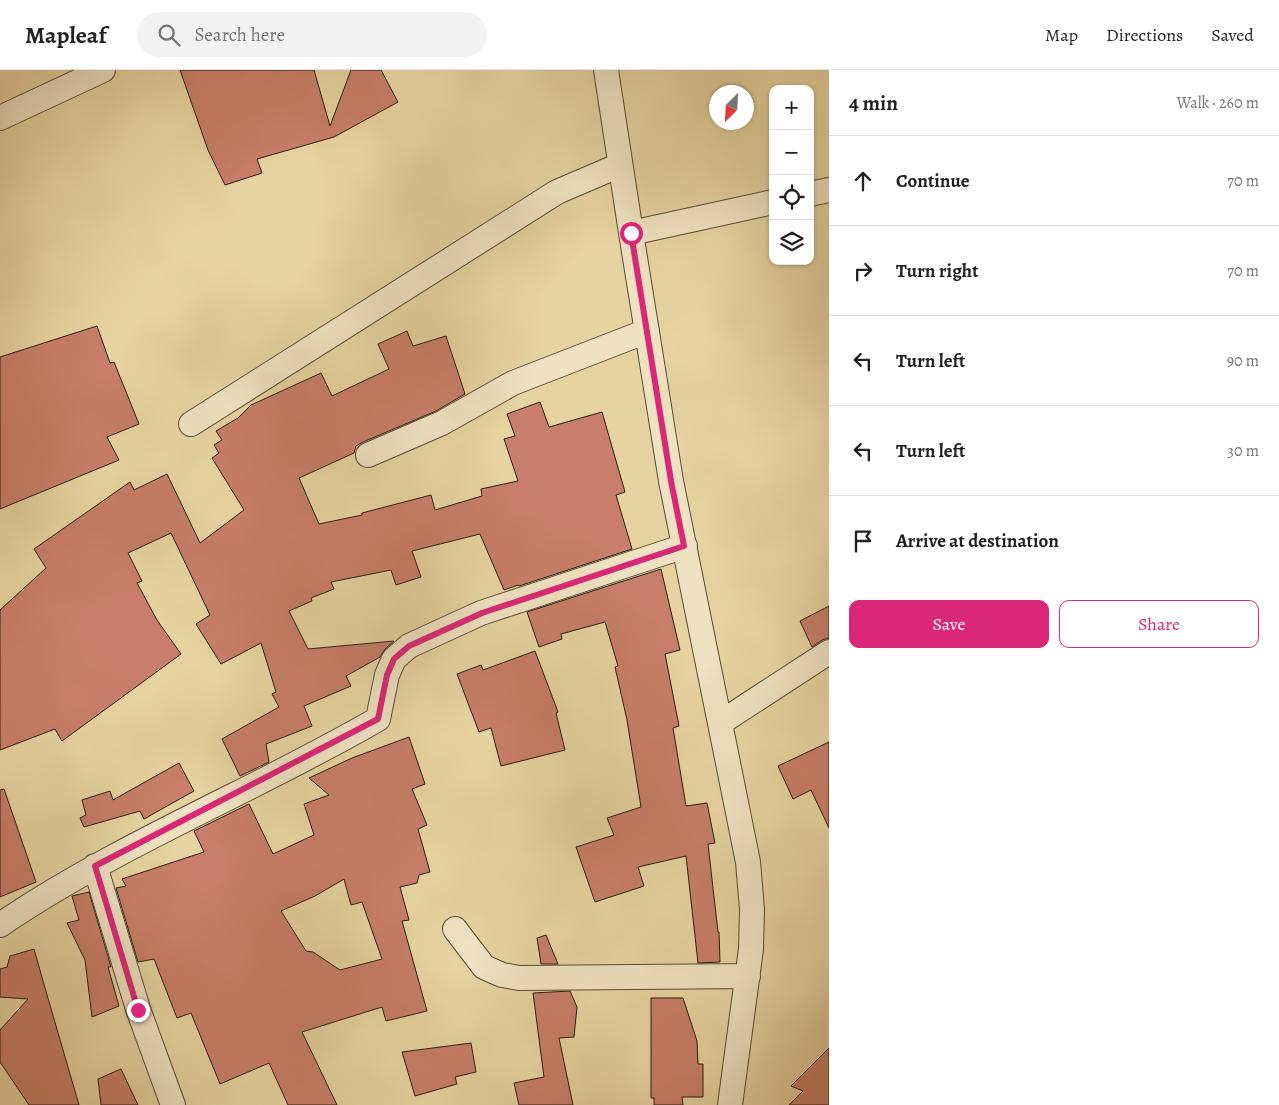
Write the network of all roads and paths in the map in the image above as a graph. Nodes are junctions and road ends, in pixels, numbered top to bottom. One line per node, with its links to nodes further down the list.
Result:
1 (103, 70): 3 (street)
2 (606, 70): 4 (street)
3 (0, 118)
4 (620, 165): 8 (street); 10 (street)
5 (829, 190): 6 (street)
6 (814, 193)
7 (769, 203): 8 (street)
8 (631, 233): 9 (street)
9 (647, 331): 11 (street); 12 (street)
10 (191, 424)
11 (368, 455)
12 (684, 546): 14 (street); 15 (street)
13 (829, 652): 14 (street)
14 (720, 723): 18 (street)
15 (95, 866): 16 (street); 19 (street)
16 (0, 925)
17 (455, 929): 18 (street)
18 (748, 976): 20 (street)
19 (173, 1105)
20 (730, 1105)

